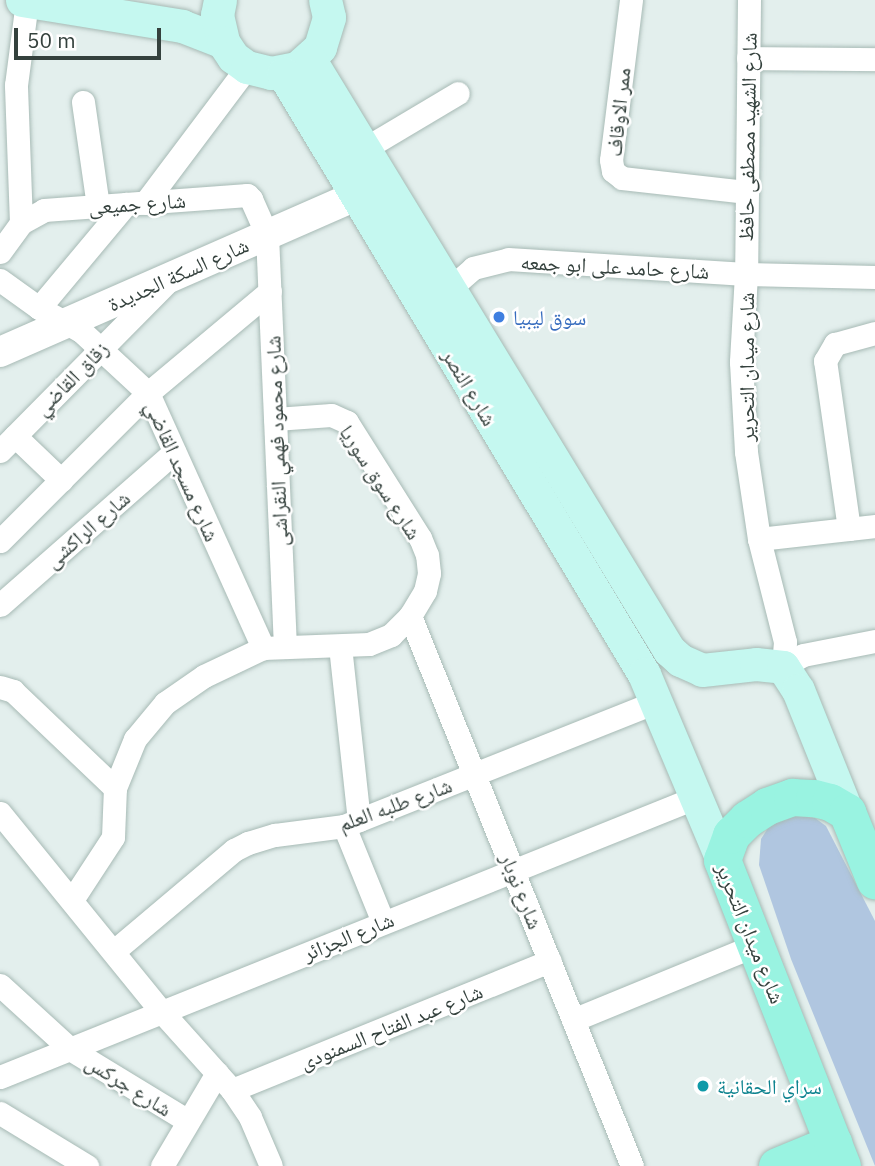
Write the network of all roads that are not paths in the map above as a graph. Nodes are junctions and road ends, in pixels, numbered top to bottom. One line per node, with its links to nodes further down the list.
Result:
1 (25, 0): 6 (main road); 18 (street)
2 (220, 0): 6 (main road)
3 (326, 0): 9 (main road)
4 (631, 0): 14 (street, ممر الاوقاف)
5 (749, 0): 7 (street, شارع الشهيد مصطفى حافظ)
6 (223, 43): 10 (main road)
7 (748, 58): 8 (street); 14 (street, شارع الشهيد مصطفى حافظ)
8 (875, 58)
9 (296, 66): 10 (main road); 13 (main road, شارع النصر); 15 (main road, شارع النصر)
10 (247, 67): 16 (street)
11 (458, 93): 13 (street)
12 (83, 102): 17 (street)
13 (364, 149): 26 (main road, شارع النصر)
14 (747, 192): 21 (street, شارع الشهيد مصطفى حافظ)
15 (356, 196): 19 (street, شارع السكة الجديدة); 48 (main road, شارع النصر)
16 (136, 204): 17 (street, شارع جميعى); 19 (street, شارع جميعى); 27 (street)
17 (98, 206): 18 (street, شارع جميعى)
18 (21, 223): 20 (street)
19 (267, 235): 22 (street, شارع السكة الجديدة); 25 (street, شارع محمود فهمي النقراشى)
20 (0, 252)
21 (746, 274): 23 (street, شارع حامد على ابو جمعه); 26 (street, شارع حامد على ابو جمعه); 39 (street, شارع ميدان التحرير)
22 (173, 276): 28 (street, شارع السكة الجديدة); 30 (street, زقاق القاضي)
23 (875, 277)
24 (0, 280): 27 (street, شارع مسجد القاضي)
25 (270, 290): 32 (street); 33 (street, شارع محمود فهمي النقراشى)
26 (448, 290): 46 (main road, شارع النصر)
27 (39, 308): 28 (street, شارع مسجد القاضي)
28 (65, 324): 30 (street, شارع مسجد القاضي); 31 (street, شارع السكة الجديدة)
29 (875, 333): 38 (street)
30 (101, 349): 32 (street, شارع مسجد القاضي); 34 (street, زقاق القاضي)
31 (0, 352)
32 (148, 393): 35 (street, شارع مسجد القاضي); 36 (street)
33 (275, 419): 42 (street, شارع سوق سوريا); 45 (street, شارع محمود فهمي النقراشى)
34 (7, 443): 36 (street)
35 (174, 452): 41 (street, شارع الراكشى); 45 (street, شارع مسجد القاضي)
36 (61, 480): 40 (street)
37 (875, 526): 38 (street)
38 (849, 529): 39 (street)
39 (759, 539): 46 (street, شارع ميدان التحرير)
40 (0, 541)
41 (0, 605)
42 (411, 616): 44 (street, شارع سوق سوريا); 49 (street, شارع نوبار)
43 (875, 640): 46 (street)
44 (340, 646): 45 (street, شارع سوق سوريا); 54 (street)
45 (274, 647): 50 (street)
46 (791, 678): 52 (main road, شارع ميدان التحرير)
47 (0, 687): 50 (street)
48 (658, 701): 49 (street, شارع طلبه العلم); 51 (main road, شارع ميدان التحرير)
49 (475, 775): 54 (street, شارع طلبه العلم); 56 (street, شارع نوبار)
50 (115, 788): 58 (street)
51 (697, 797): 55 (main road, شارع ميدان التحرير); 56 (street, شارع الجزائر)
52 (846, 812): 55 (main road); 57 (main road, شارع ميدان التحرير)
53 (0, 813): 58 (street)
54 (352, 823): 59 (street); 61 (street, شارع طلبه العلم)
55 (722, 860): 60 (main road, شارع ميدان التحرير)
56 (513, 870): 59 (street, شارع الجزائر); 62 (street, شارع نوبار)
57 (875, 881)
58 (72, 900): 61 (street)
59 (383, 922): 64 (street, شارع الجزائر)
60 (756, 945): 65 (street); 71 (main road, شارع ميدان التحرير)
61 (114, 951): 64 (street)
62 (550, 961): 65 (street, شارع نوبار); 68 (street, شارع عبد الفتاح السمنودى)
63 (0, 985): 66 (street, شارع جركس)
64 (162, 1012): 66 (street, شارع الجزائر); 68 (street)
65 (573, 1020): 75 (street, شارع نوبار)
66 (70, 1049): 67 (street, شارع الجزائر); 70 (street, شارع جركس)
67 (0, 1077)
68 (224, 1082): 70 (street); 74 (street)
69 (0, 1113): 72 (street)
70 (188, 1121): 73 (street)
71 (838, 1155): 76 (main road)
72 (87, 1166)
73 (162, 1166)
74 (271, 1166)
75 (632, 1166)
76 (777, 1166)

